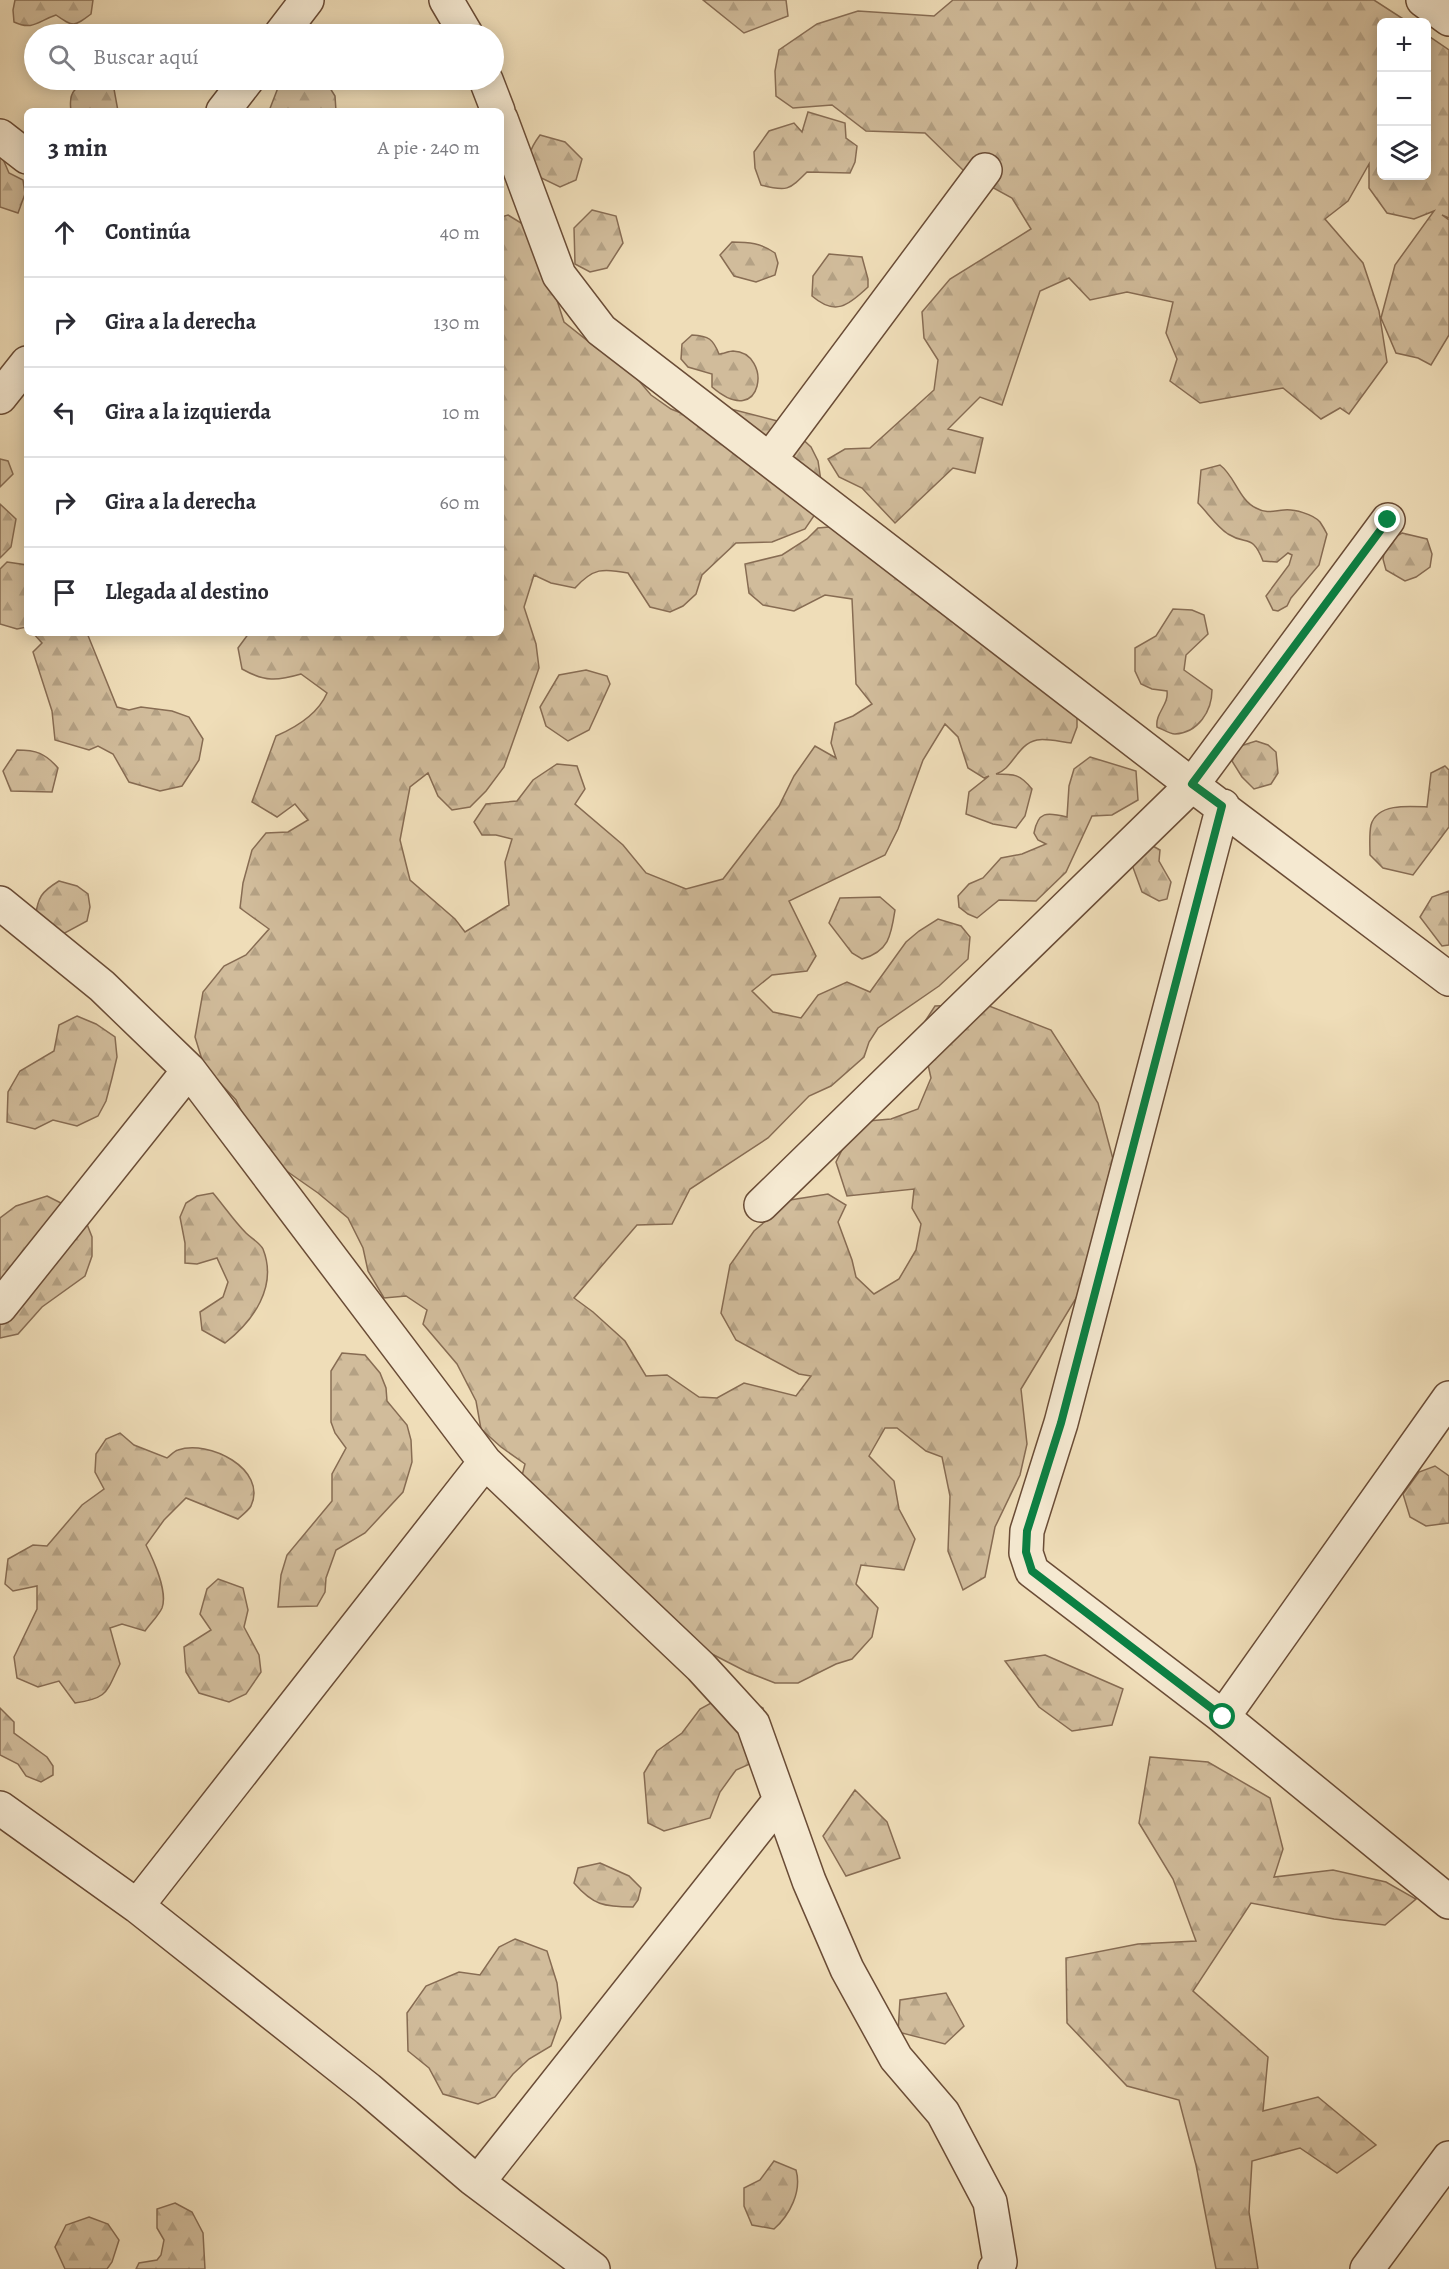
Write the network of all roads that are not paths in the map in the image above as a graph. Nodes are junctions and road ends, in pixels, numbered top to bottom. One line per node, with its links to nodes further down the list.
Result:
1 (307, 0): 5 (street)
2 (446, 0): 6 (street)
3 (1424, 0): 4 (street)
4 (1449, 19)
5 (289, 24)
6 (460, 24)
7 (239, 90): 9 (street)
8 (490, 90): 10 (street)
9 (225, 108)
10 (497, 108)
11 (504, 127): 17 (street)
12 (0, 136): 13 (street)
13 (24, 155)
14 (986, 170): 17 (street)
15 (24, 367): 16 (street)
16 (0, 397)
17 (770, 459): 19 (street)
18 (1388, 520): 19 (street)
19 (1192, 784): 20 (street); 24 (street)
20 (1222, 806): 22 (street); 28 (street)
21 (0, 903): 23 (street)
22 (1449, 979)
23 (189, 1071): 25 (street); 27 (street)
24 (761, 1205)
25 (0, 1307)
26 (1449, 1398): 28 (street)
27 (485, 1462): 29 (street); 32 (street)
28 (1223, 1717): 31 (street)
29 (780, 1800): 34 (street); 36 (street)
30 (0, 1808): 32 (street)
31 (1449, 1902)
32 (137, 1906): 34 (street)
33 (1449, 2158): 37 (street)
34 (478, 2182): 35 (street)
35 (593, 2269)
36 (995, 2269)
37 (1367, 2269)

